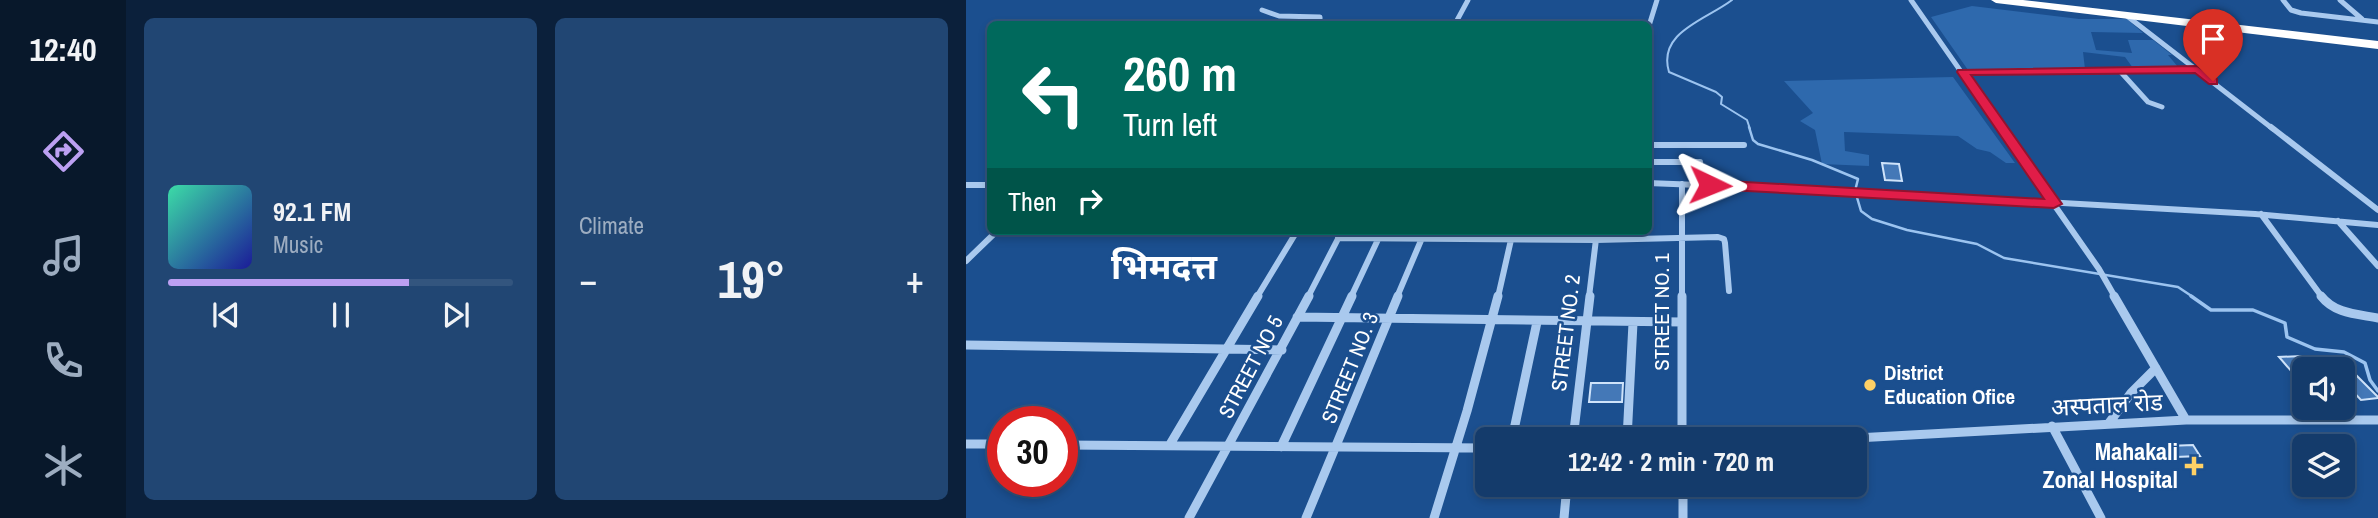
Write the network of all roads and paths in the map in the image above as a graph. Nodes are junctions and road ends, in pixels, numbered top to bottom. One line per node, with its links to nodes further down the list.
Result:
1 (1468, 0): 12 (street)
2 (1657, 0): 13 (street)
3 (1911, 0): 18 (street)
4 (1997, 0): 7 (highway)
5 (2283, 0): 10 (street)
6 (2340, 0): 10 (street)
7 (2045, 2): 9 (highway)
8 (1262, 10): 11 (street)
9 (2127, 15): 15 (highway); 16 (street)
10 (2362, 20): 14 (street)
11 (1321, 21)
12 (1457, 21)
13 (1650, 21)
14 (2378, 22)
15 (2378, 45)
16 (2197, 69): 17 (street); 29 (street)
17 (2119, 70): 18 (street); 19 (street)
18 (1962, 72): 28 (street)
19 (2162, 107)
20 (1652, 145): 21 (street)
21 (1744, 145)
22 (1652, 162): 23 (street)
23 (1700, 162)
24 (1652, 183): 26 (street)
25 (987, 184): 27 (street)
26 (1682, 184): 28 (street); 42 (street, STREET NO. 1)
27 (966, 185)
28 (2054, 204): 30 (street); 59 (street)
29 (2378, 210)
30 (2261, 214): 31 (street); 49 (street)
31 (2338, 221): 32 (street); 45 (street)
32 (2378, 225)
33 (993, 235): 44 (street)
34 (1295, 235): 57 (street)
35 (1339, 235): 47 (street, STREET NO 5)
36 (1380, 235): 37 (street); 50 (street)
37 (1423, 235): 38 (street); 48 (street, STREET NO. 3)
38 (1512, 235): 39 (street); 51 (street)
39 (1553, 235): 41 (street)
40 (1639, 235): 43 (street)
41 (1597, 236): 43 (street); 54 (street, STREET NO. 2)
42 (1681, 239): 43 (street); 46 (street); 53 (street, STREET NO. 1)
43 (1638, 240)
44 (966, 261)
45 (2378, 265)
46 (1729, 290)
47 (1297, 317): 50 (street); 58 (street, STREET NO 5)
48 (1389, 318): 50 (street); 51 (street); 76 (street, STREET NO. 3)
49 (2378, 318)
50 (1342, 321): 74 (street)
51 (1492, 321): 52 (street); 75 (street)
52 (1537, 322): 54 (street); 64 (street)
53 (1682, 322): 55 (street); 67 (street, STREET NO. 1)
54 (1586, 323): 55 (street); 65 (street, STREET NO. 2)
55 (1633, 323): 66 (street)
56 (966, 345): 57 (street)
57 (1227, 349): 58 (street); 72 (street)
58 (1282, 350): 73 (street, STREET NO 5)
59 (2156, 368): 61 (street); 62 (street)
60 (2378, 419): 61 (street, अस्पताल रोड)
61 (2186, 420): 62 (street, अस्पताल रोड)
62 (2109, 424): 63 (street, अस्पताल रोड)
63 (2052, 426): 68 (street, अस्पताल रोड); 85 (street)
64 (1515, 427)
65 (1574, 427)
66 (1628, 427)
67 (1682, 427)
68 (1867, 437)
69 (966, 444): 70 (street)
70 (987, 444)
71 (1078, 445): 72 (street)
72 (1169, 446): 73 (street)
73 (1229, 446): 74 (street); 80 (street, STREET NO 5)
74 (1281, 447): 76 (street)
75 (1458, 447): 76 (street); 77 (street); 82 (street)
76 (1337, 448): 81 (street, STREET NO. 3)
77 (1475, 448)
78 (1566, 497): 83 (street)
79 (1683, 497): 84 (street)
80 (1189, 518)
81 (1306, 518)
82 (1434, 518)
83 (1564, 518)
84 (1683, 518)
85 (2102, 518)

